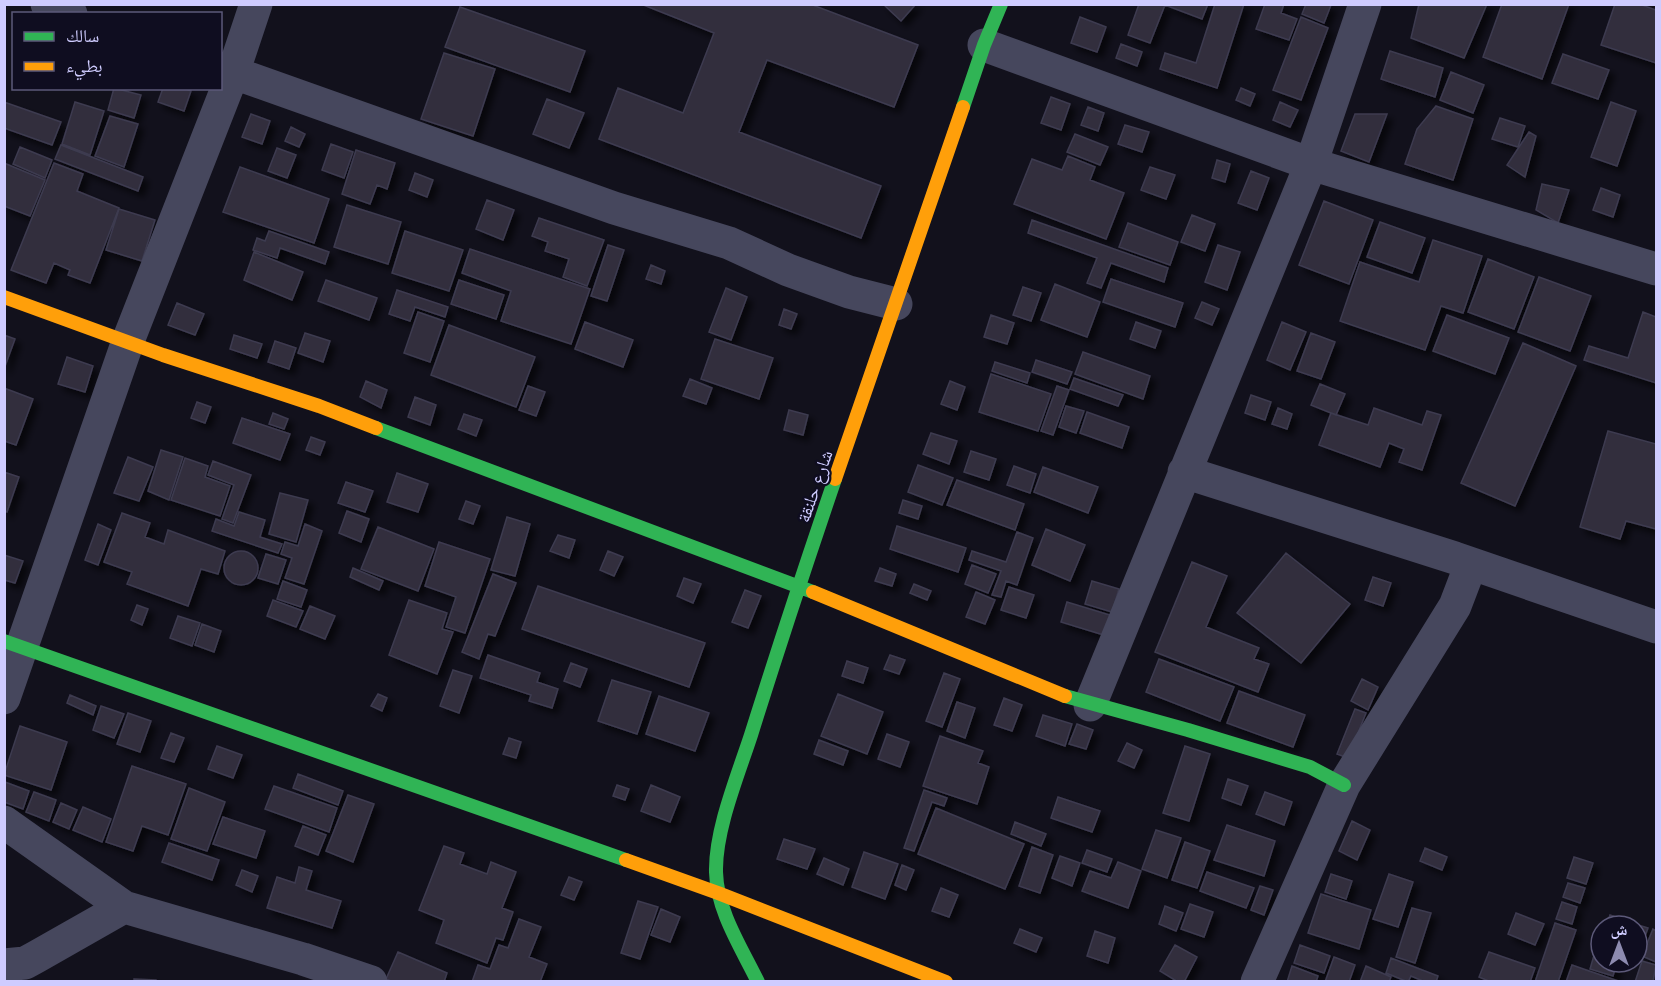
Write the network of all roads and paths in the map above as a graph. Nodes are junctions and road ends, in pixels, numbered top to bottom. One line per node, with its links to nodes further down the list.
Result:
1 (47, 4): 5 (street)
2 (256, 4): 7 (street)
3 (1000, 4): 6 (street, شارع حلنقة)
4 (1365, 4): 9 (street)
5 (66, 12)
6 (984, 45): 9 (street); 12 (street, شارع حلنقة)
7 (227, 71): 12 (street)
8 (220, 90): 13 (street)
9 (1311, 164): 10 (street); 14 (street)
10 (1656, 269)
11 (4, 297): 13 (street)
12 (896, 304): 16 (street, شارع حلنقة)
13 (128, 341): 16 (street); 18 (street)
14 (1185, 472): 15 (street); 20 (street)
15 (1471, 564): 17 (street); 21 (street)
16 (798, 586): 20 (street); 23 (street, شارع حلنقة)
17 (1656, 627)
18 (14, 645): 19 (street); 23 (street)
19 (4, 698)
20 (1090, 705): 21 (street)
21 (1344, 785): 30 (street)
22 (4, 822): 24 (street)
23 (718, 893): 28 (street, شارع حلنقة); 29 (street)
24 (124, 907): 25 (street); 26 (street)
25 (4, 965)
26 (303, 970): 27 (street)
27 (371, 981)
28 (758, 981)
29 (946, 981)
30 (1257, 981)

